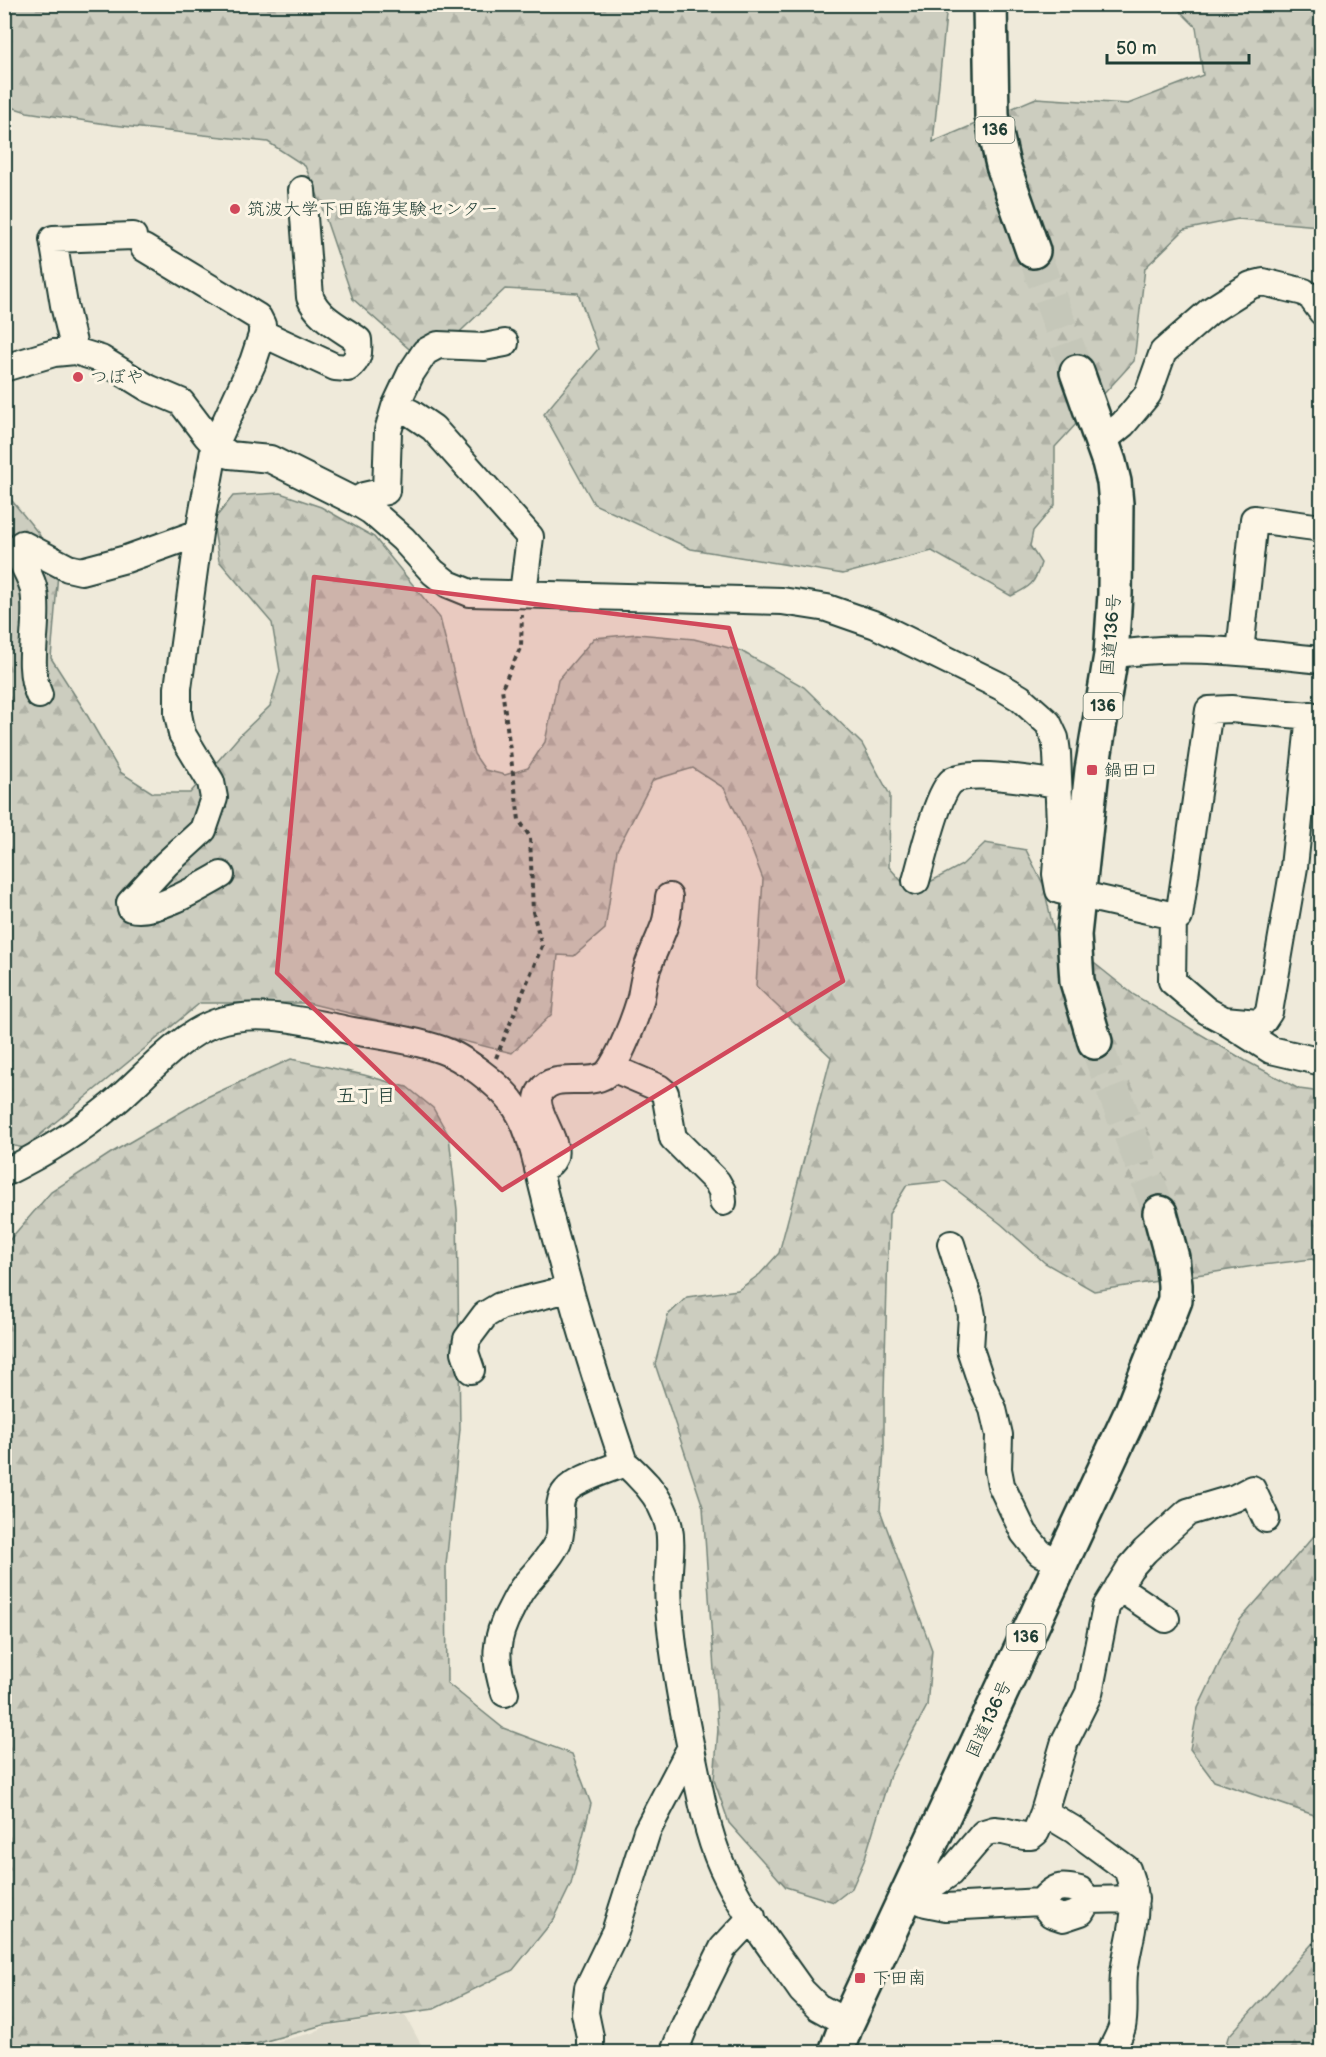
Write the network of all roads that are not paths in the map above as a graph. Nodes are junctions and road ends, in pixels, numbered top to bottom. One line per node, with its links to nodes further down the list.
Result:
1 (990, 4): 3 (highway, 136)
2 (302, 190): 5 (street)
3 (1033, 251)
4 (1322, 312): 11 (street)
5 (262, 335): 7 (street); 12 (street)
6 (505, 343): 10 (street)
7 (75, 351): 8 (street); 12 (street)
8 (4, 368)
9 (1077, 372): 11 (highway, 国道136号 / 136)
10 (395, 407): 13 (street); 16 (street)
11 (1102, 441): 18 (highway, 国道136号 / 136)
12 (215, 445): 13 (street); 15 (street)
13 (356, 502): 16 (street)
14 (1322, 528): 17 (street)
15 (199, 533): 20 (street); 23 (street)
16 (523, 593): 22 (street)
17 (1240, 652): 18 (street); 19 (street)
18 (1111, 655): 25 (highway, 国道136号 / 136)
19 (1322, 660)
20 (39, 694)
21 (1316, 716): 27 (street); 28 (street)
22 (1058, 784): 24 (street); 25 (street)
23 (221, 875)
24 (916, 881)
25 (1078, 894): 27 (street); 29 (highway, 国道136号 / 136)
26 (669, 897): 31 (street)
27 (1173, 916): 28 (street)
28 (1224, 1020): 30 (street)
29 (1095, 1042)
30 (1322, 1062)
31 (612, 1068): 32 (street); 34 (street)
32 (538, 1169): 33 (street); 37 (street)
33 (4, 1173)
34 (723, 1202)
35 (1160, 1212): 41 (highway, 国道136号 / 136)
36 (951, 1244): 41 (street)
37 (570, 1289): 38 (street); 39 (street)
38 (471, 1370)
39 (624, 1463): 44 (street); 45 (street)
40 (1266, 1518): 42 (street)
41 (1061, 1563): 47 (highway, 国道136号 / 136)
42 (1118, 1587): 43 (street); 46 (street)
43 (1166, 1619)
44 (505, 1693)
45 (690, 1747): 49 (street); 51 (street)
46 (1044, 1812): 47 (street); 48 (street)
47 (911, 1896): 48 (street); 50 (highway, 国道136号 / 136)
48 (1135, 1899): 53 (street)
49 (752, 1917): 50 (street); 52 (street)
50 (842, 2044)
51 (590, 2052)
52 (674, 2052)
53 (1111, 2052)

